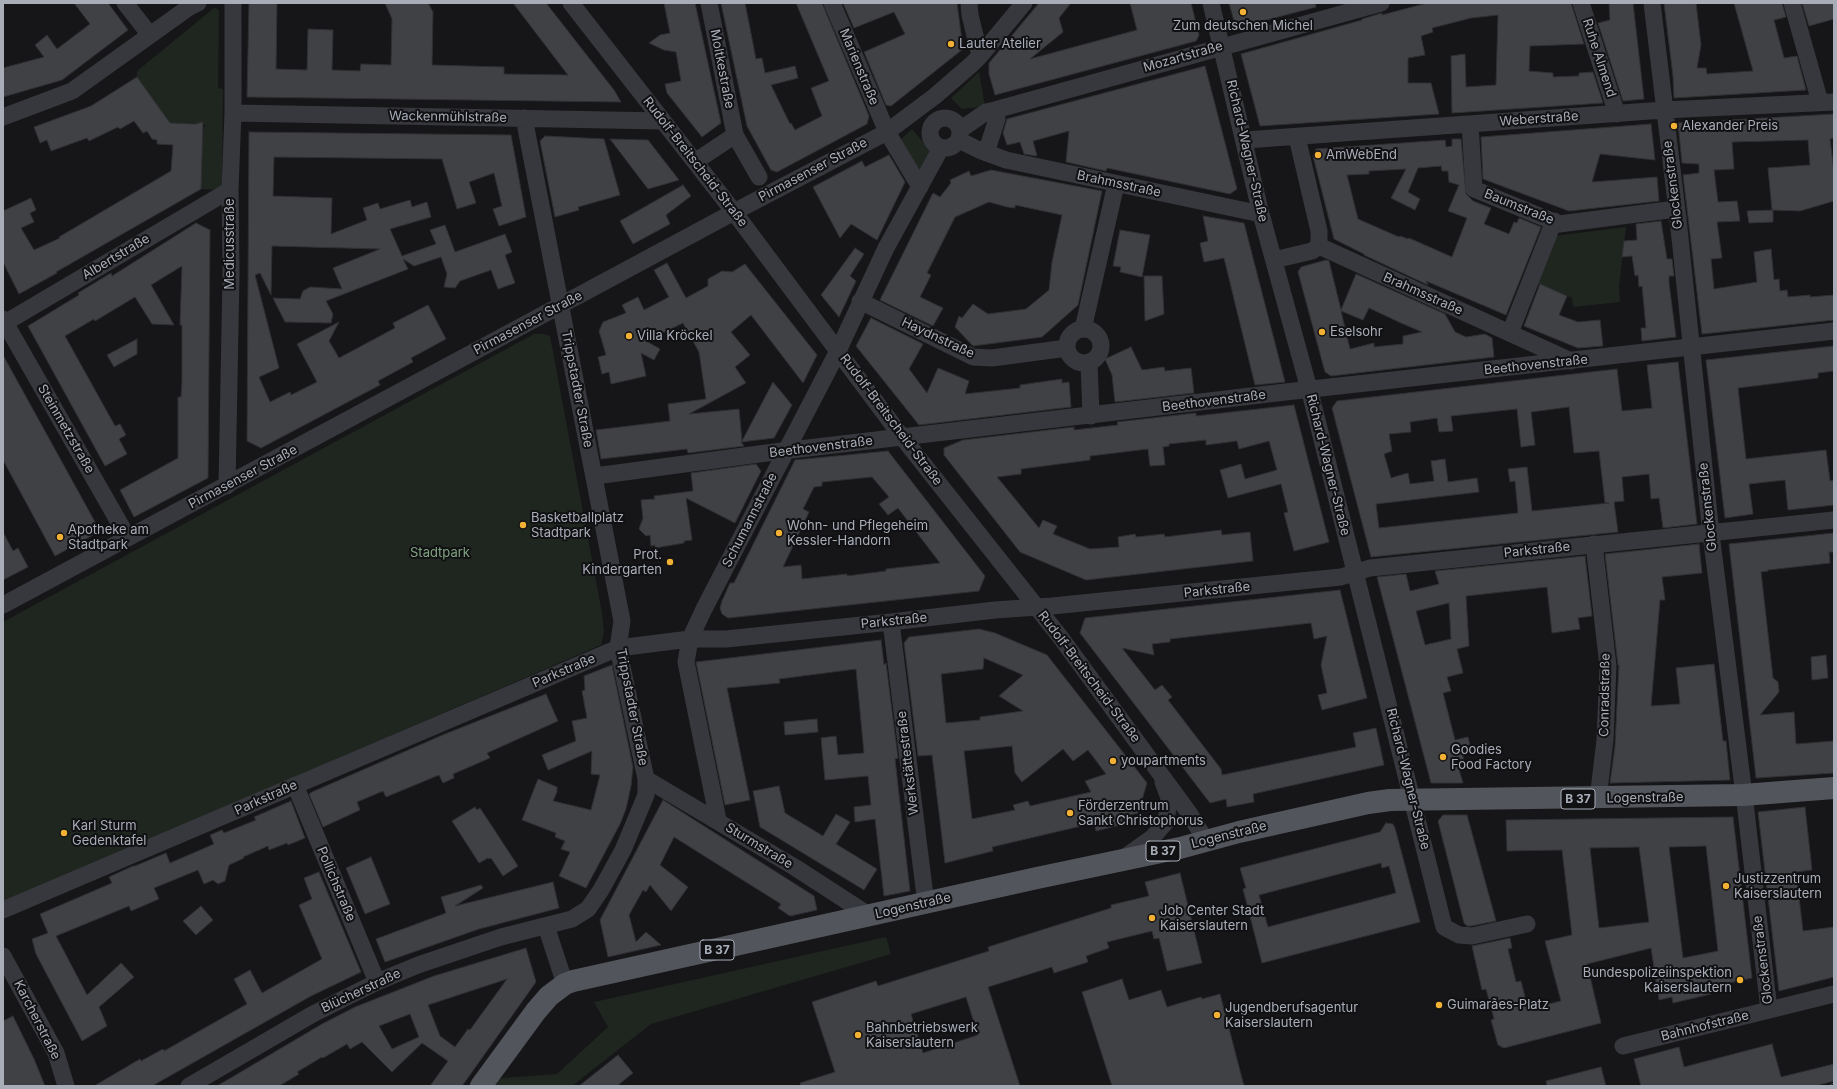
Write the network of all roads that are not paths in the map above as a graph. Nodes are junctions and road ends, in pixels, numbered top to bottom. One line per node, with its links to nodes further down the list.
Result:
1 (125, 3): 14 (street)
2 (198, 3): 14 (street)
3 (233, 3): 20 (street, Medicusstraße)
4 (571, 3): 24 (street, Rudolf-Breitscheid-Straße)
5 (709, 3): 27 (street, Moltkestraße)
6 (832, 3): 26 (street, Marienstraße)
7 (968, 3): 16 (street)
8 (1024, 3): 16 (street, Pirmasenser Straße)
9 (1211, 3): 15 (street, Richard-Wagner-Straße)
10 (1381, 3): 15 (street, Mozartstraße)
11 (1581, 3): 21 (street, Ruhe Almend)
12 (1652, 3): 18 (street, Glockenstraße)
13 (1792, 3): 17 (street)
14 (150, 35): 22 (street)
15 (1222, 46): 19 (street, Mozartstraße); 30 (street, Richard-Wagner-Straße)
16 (980, 56): 26 (street, Pirmasenser Straße)
17 (1827, 102): 18 (street, Weberstraße)
18 (1664, 110): 21 (street, Weberstraße); 38 (street, Glockenstraße)
19 (991, 111): 28 (street, Mozartstraße); 32 (street)
20 (233, 113): 23 (street, Wackenmühlstraße); 37 (street, Medicusstraße)
21 (1617, 114): 25 (street, Weberstraße)
22 (3, 117)
23 (524, 118): 24 (street, Wackenmühlstraße); 45 (street, Trippstadter Straße)
24 (663, 121): 33 (street, Rudolf-Breitscheid-Straße)
25 (1470, 124): 29 (street, Weberstraße); 41 (street, Baumstraße)
26 (887, 132): 35 (street); 39 (street, Pirmasenser Straße)
27 (736, 135): 33 (street); 34 (street, Moltkestraße)
28 (959, 135): 31 (street); 31 (street); 32 (street, Brahmsstraße)
29 (1297, 137): 30 (street, Weberstraße); 42 (street)
30 (1245, 140): 40 (street, Richard-Wagner-Straße)
31 (941, 148): 35 (street, Schumannstraße)
32 (982, 152): 36 (street, Brahmsstraße)
33 (696, 162): 39 (street, Rudolf-Breitscheid-Straße)
34 (759, 177)
35 (924, 180): 44 (street, Schumannstraße)
36 (1116, 184): 40 (street, Brahmsstraße); 47 (street)
37 (230, 190): 46 (street, Albertstraße); 60 (street, Medicusstraße)
38 (1676, 209): 41 (street, Baumstraße); 51 (street, Glockenstraße)
39 (734, 212): 45 (street, Pirmasenser Straße); 52 (street, Rudolf-Breitscheid-Straße)
40 (1261, 214): 43 (street, Richard-Wagner-Straße)
41 (1554, 222): 49 (street)
42 (1318, 246): 43 (street); 49 (street, Brahmsstraße)
43 (1274, 260): 55 (street, Richard-Wagner-Straße)
44 (860, 301): 50 (street, Haydnstraße); 52 (street, Schumannstraße)
45 (560, 306): 59 (street, Trippstadter Straße); 60 (street, Pirmasenser Straße)
46 (4, 322): 63 (street, Steinmetzstraße)
47 (1083, 329): 50 (street); 53 (street)
48 (1834, 332): 51 (street, Beethovenstraße)
49 (1510, 333): 54 (street, Brahmsstraße)
50 (1067, 348): 53 (street)
51 (1690, 348): 54 (street, Beethovenstraße); 62 (street, Glockenstraße)
52 (838, 351): 57 (street, Rudolf-Breitscheid-Straße); 58 (street, Schumannstraße)
53 (1089, 362): 56 (street)
54 (1571, 362): 55 (street, Beethovenstraße)
55 (1309, 389): 56 (street, Beethovenstraße); 65 (street, Richard-Wagner-Straße)
56 (1090, 416): 57 (street, Beethovenstraße)
57 (902, 437): 58 (street, Beethovenstraße); 67 (street, Rudolf-Breitscheid-Straße)
58 (785, 451): 59 (street, Beethovenstraße); 69 (street, Schumannstraße)
59 (595, 476): 70 (street, Trippstadter Straße)
60 (226, 486): 63 (street, Pirmasenser Straße)
61 (1834, 520): 62 (street, Parkstraße)
62 (1711, 534): 64 (street, Parkstraße); 75 (street, Glockenstraße)
63 (128, 538): 66 (street, Pirmasenser Straße)
64 (1594, 544): 65 (street, Parkstraße); 76 (street, Conradstraße)
65 (1356, 573): 67 (street, Parkstraße); 77 (street, Richard-Wagner-Straße)
66 (3, 605)
67 (1038, 608): 68 (street, Parkstraße); 71 (street, Rudolf-Breitscheid-Straße)
68 (891, 622): 69 (street, Parkstraße); 81 (street, Werkstättestraße)
69 (690, 639): 70 (street, Parkstraße); 78 (street)
70 (618, 648): 72 (street, Trippstadter Straße); 73 (street, Parkstraße)
71 (1158, 769): 79 (street, Rudolf-Breitscheid-Straße); 80 (street)
72 (646, 779): 78 (street, Sturmstraße); 85 (street, Trippstadter Straße)
73 (295, 785): 82 (street, Parkstraße); 87 (street, Pollichstraße)
74 (1834, 788): 75 (main road, Logenstraße / B 37)
75 (1744, 796): 76 (main road, Logenstraße / B 37); 90 (street, Glockenstraße)
76 (1598, 799): 77 (main road, Logenstraße / B 37)
77 (1413, 800): 79 (main road, Logenstraße / B 37); 84 (street, Richard-Wagner-Straße)
78 (718, 820): 83 (street, Sturmstraße)
79 (1206, 841): 80 (main road, Logenstraße / B 37)
80 (1120, 860): 81 (main road, Logenstraße / B 37)
81 (926, 904): 83 (main road, Logenstraße / B 37)
82 (3, 910)
83 (870, 916): 88 (main road, Logenstraße / B 37)
84 (1527, 924)
85 (546, 926): 87 (street, Blücherstraße); 88 (street)
86 (3, 956): 92 (street, Karcherstraße)
87 (377, 982): 93 (street, Blücherstraße)
88 (565, 984): 94 (main road, B 37)
89 (1834, 994): 90 (street, Bahnhofstraße)
90 (1769, 1010): 91 (street, Bahnhofstraße)
91 (1623, 1046)
92 (66, 1086)
93 (189, 1086)
94 (481, 1086)

